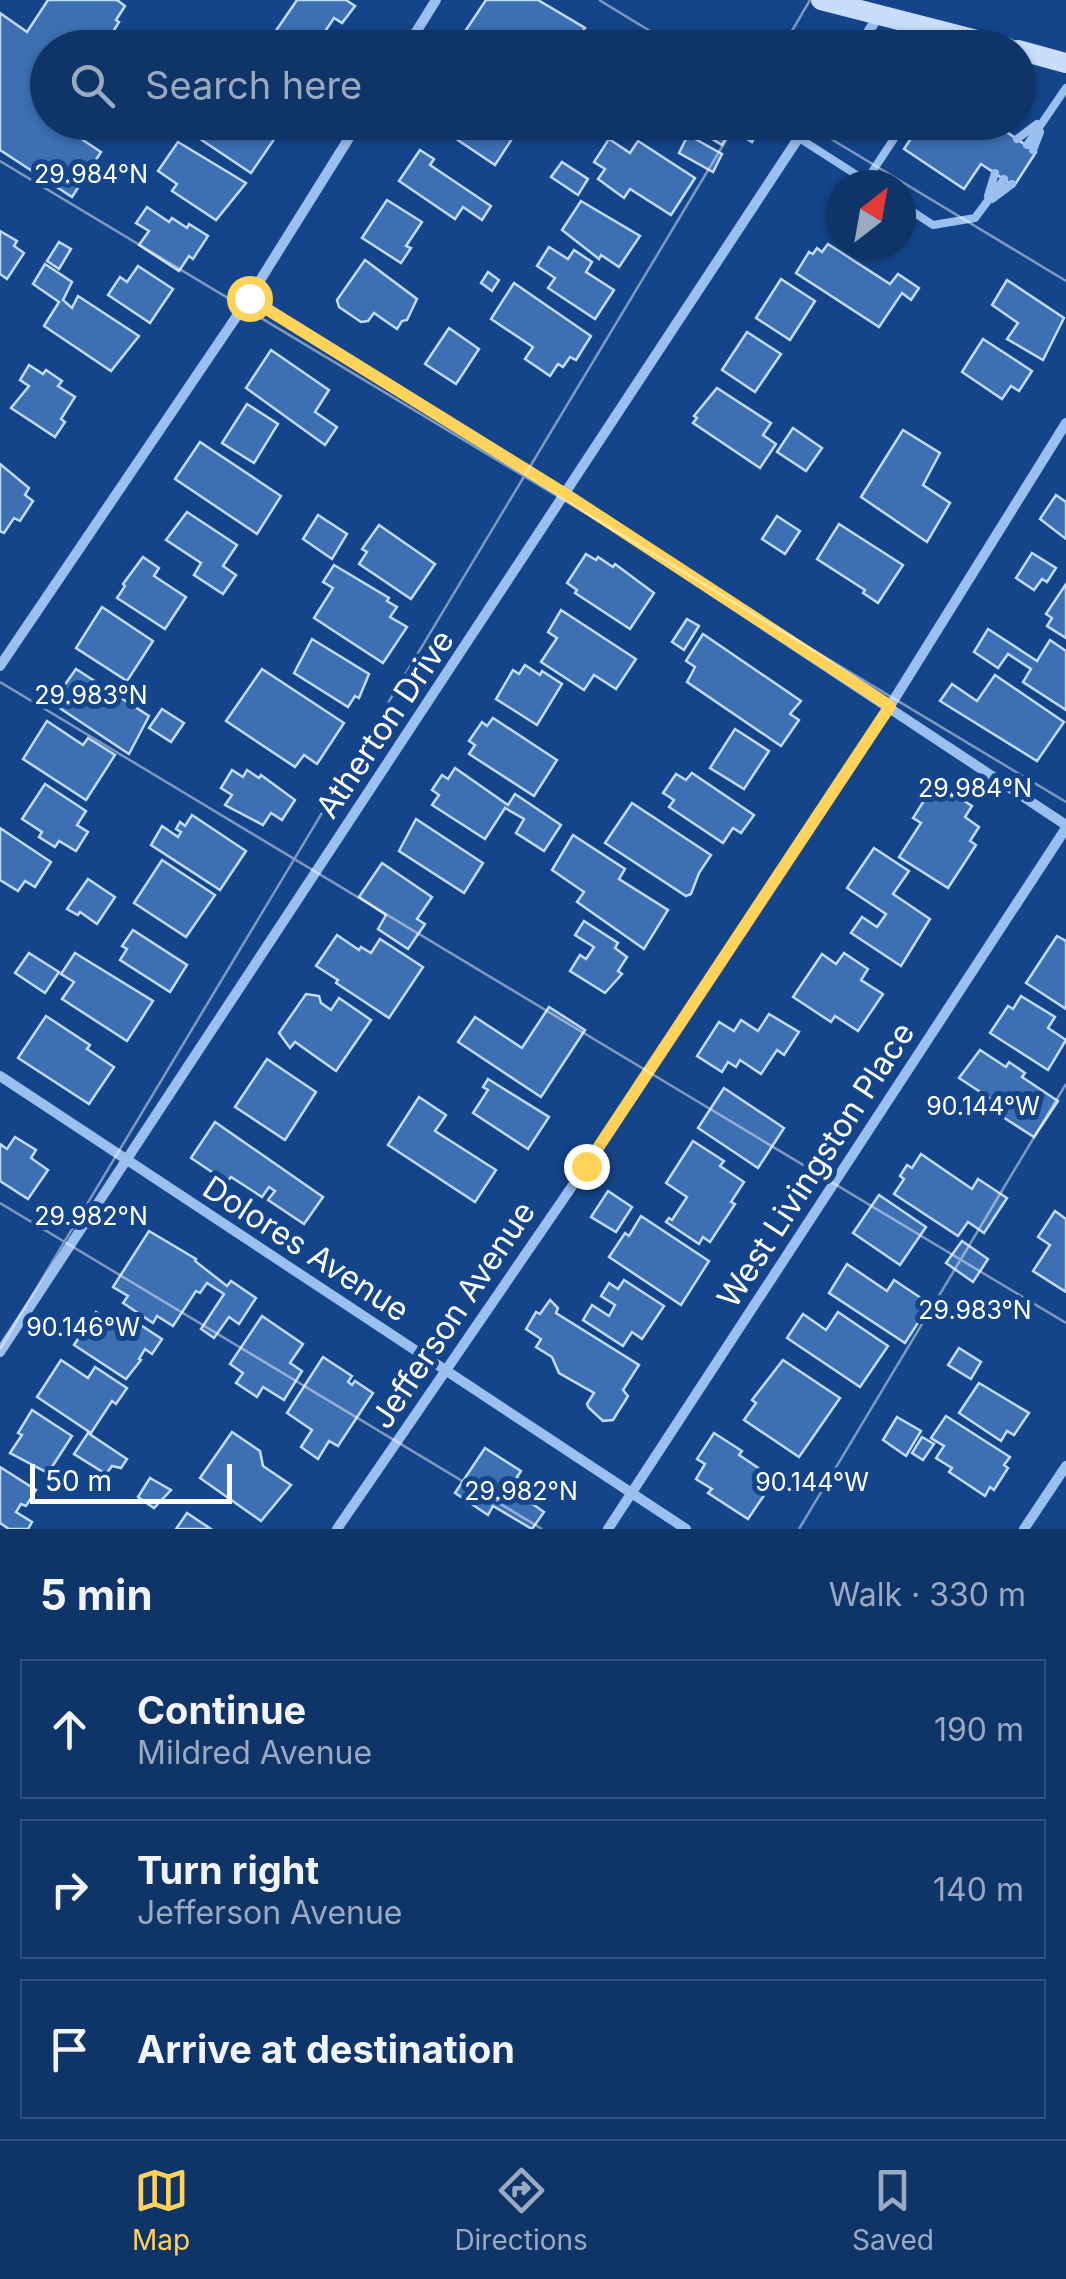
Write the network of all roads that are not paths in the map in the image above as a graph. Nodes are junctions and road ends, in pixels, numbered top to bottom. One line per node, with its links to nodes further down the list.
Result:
1 (436, 0): 4 (street)
2 (822, 0): 3 (main road)
3 (880, 14): 5 (street); 6 (main road)
4 (417, 30)
5 (870, 30)
6 (925, 30)
7 (1036, 54): 8 (main road)
8 (1066, 62)
9 (1066, 88): 10 (lane)
10 (1045, 119): 11 (lane); 12 (lane)
11 (1036, 126)
12 (1036, 136)
13 (349, 140): 25 (street)
14 (799, 140): 27 (street, Atherton Drive)
15 (803, 140): 19 (lane)
16 (894, 140): 20 (lane)
17 (1034, 140): 18 (lane)
18 (1030, 148)
19 (849, 170)
20 (877, 170)
21 (995, 173): 23 (lane)
22 (1008, 182): 23 (lane)
23 (985, 205): 24 (lane)
24 (916, 214)
25 (249, 298): 27 (street); 28 (street)
26 (1066, 424): 29 (street, Jefferson Avenue)
27 (567, 495): 29 (street); 32 (street, Atherton Drive)
28 (0, 666)
29 (890, 706): 30 (street); 34 (street, Jefferson Avenue)
30 (1066, 827): 36 (street, West Livingston Place)
31 (0, 1076): 32 (street, Dolores Avenue)
32 (126, 1160): 33 (street, Atherton Drive); 34 (street, Dolores Avenue)
33 (0, 1352)
34 (445, 1371): 36 (street, Dolores Avenue); 37 (street, Jefferson Avenue)
35 (1066, 1466): 40 (street)
36 (632, 1493): 38 (street, West Livingston Place); 39 (street, Dolores Avenue)
37 (337, 1529)
38 (608, 1529)
39 (686, 1529)
40 (1024, 1529)

